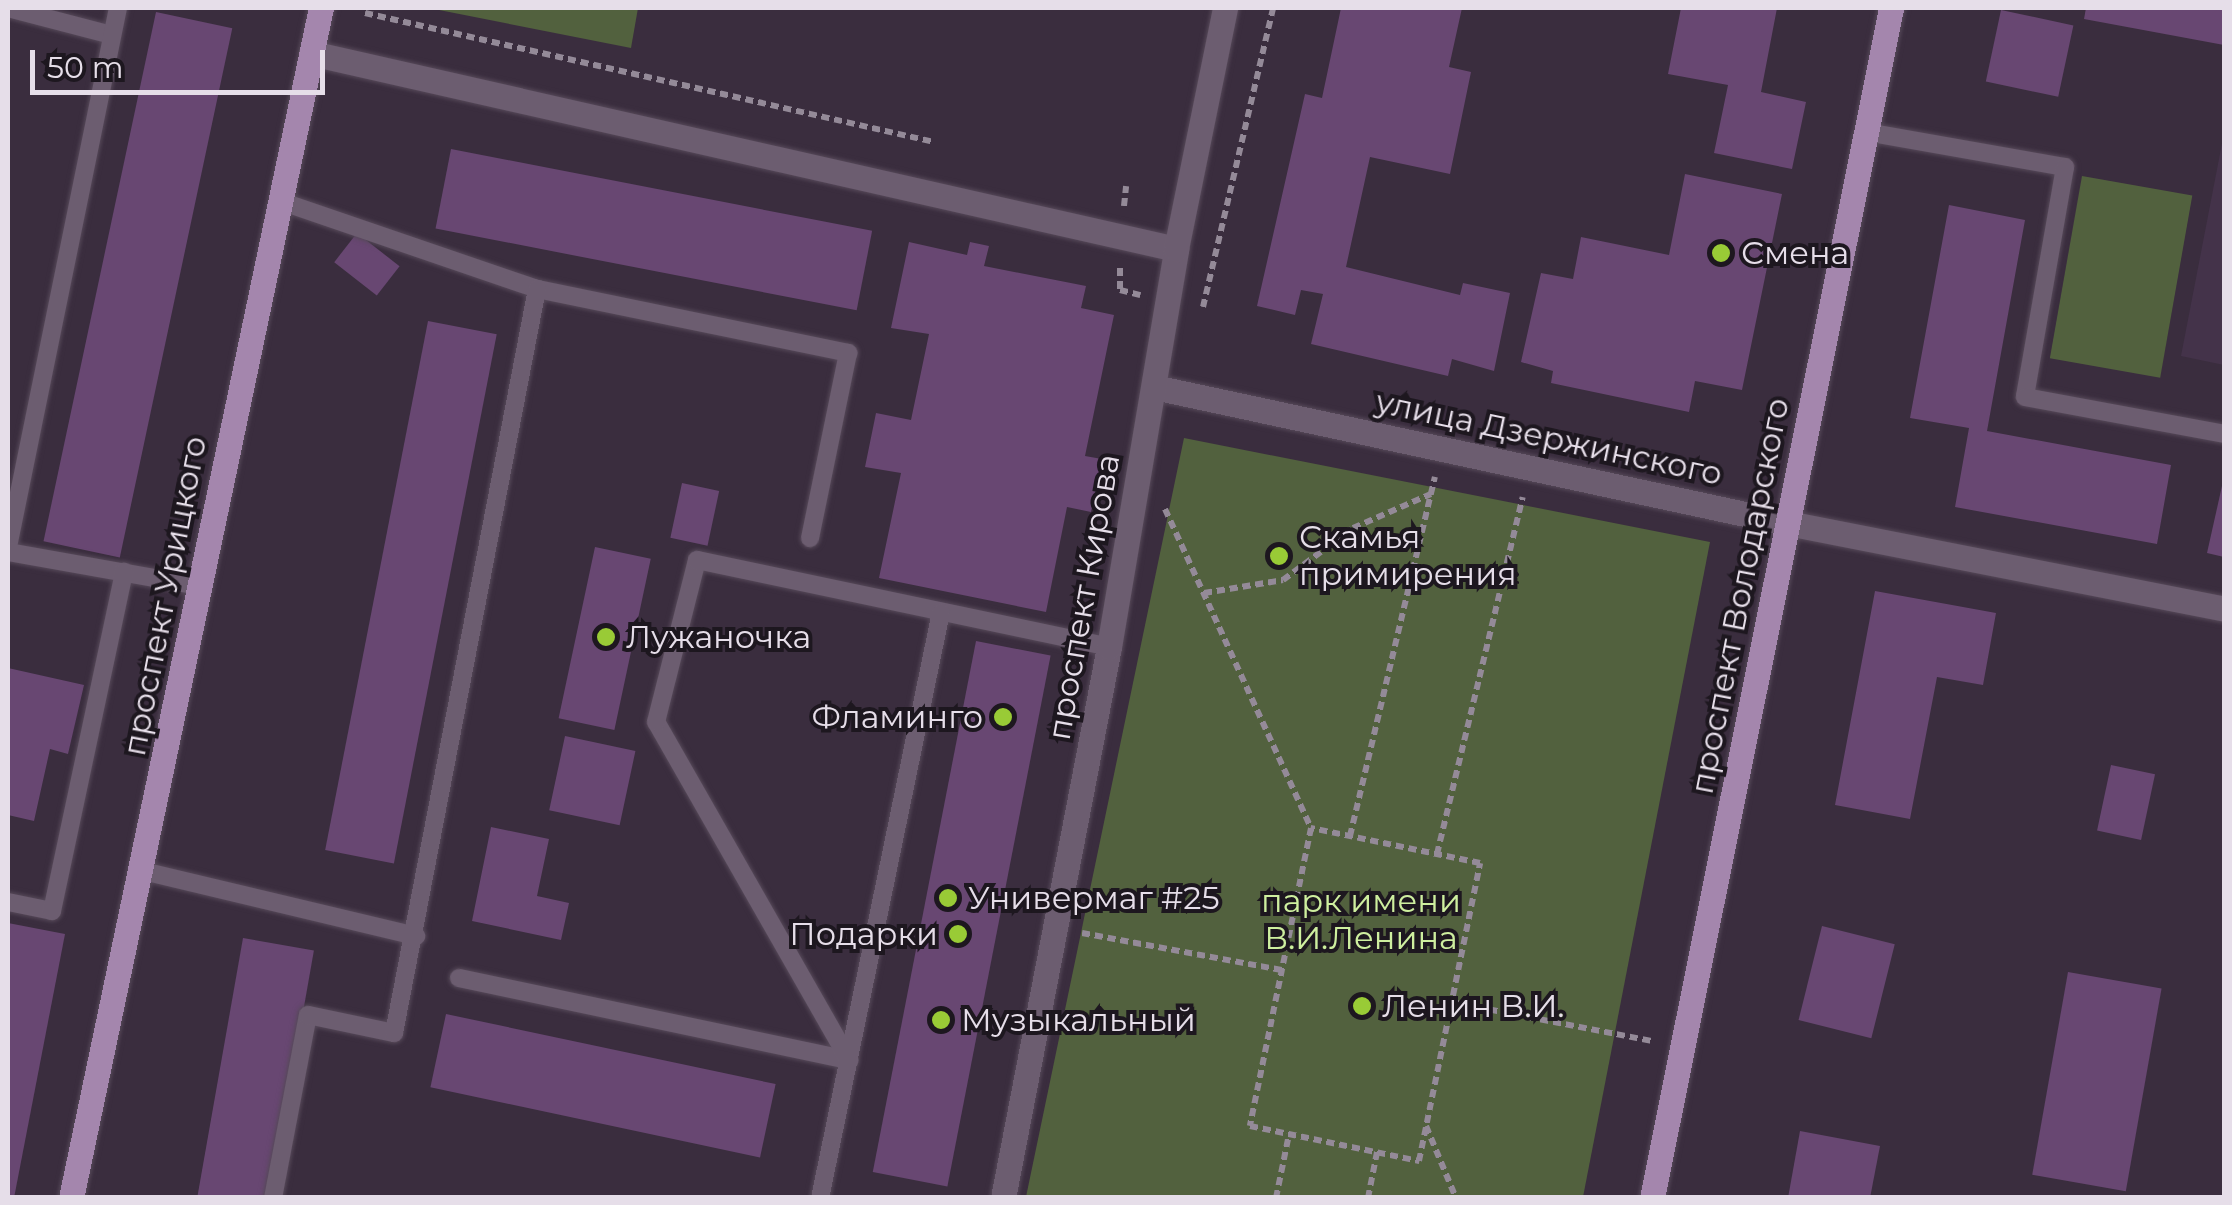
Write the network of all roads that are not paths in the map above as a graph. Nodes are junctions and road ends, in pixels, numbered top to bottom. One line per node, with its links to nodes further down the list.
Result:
1 (8, 8): 6 (lane)
2 (118, 8): 6 (lane)
3 (321, 8): 7 (main road, проспект Урицкого)
4 (1226, 8): 10 (street, проспект Кирова)
5 (1892, 8): 8 (main road, проспект Володарского)
6 (112, 35): 16 (lane)
7 (311, 53): 9 (main road, проспект Урицкого); 10 (street)
8 (1866, 132): 13 (lane); 14 (main road, проспект Володарского)
9 (280, 200): 11 (lane); 18 (main road, проспект Урицкого)
10 (1176, 249): 12 (street, проспект Кирова)
11 (537, 289): 15 (lane); 24 (lane)
12 (1154, 388): 14 (street, улица Дзержинского); 21 (street, проспект Кирова)
13 (2224, 434)
14 (1787, 522): 19 (street, улица Дзержинского); 31 (main road, проспект Володарского)
15 (810, 538)
16 (8, 549): 17 (lane)
17 (124, 572): 18 (lane); 23 (lane)
18 (198, 586): 22 (main road, проспект Урицкого)
19 (2224, 609)
20 (941, 612): 21 (lane); 26 (lane); 26 (lane)
21 (1109, 647): 30 (street, проспект Кирова)
22 (143, 871): 24 (lane); 27 (main road, проспект Урицкого)
23 (8, 902)
24 (416, 936): 28 (lane)
25 (459, 978): 26 (lane)
26 (849, 1060): 29 (lane)
27 (71, 1198)
28 (273, 1198)
29 (820, 1198)
30 (1003, 1198)
31 (1652, 1198)

